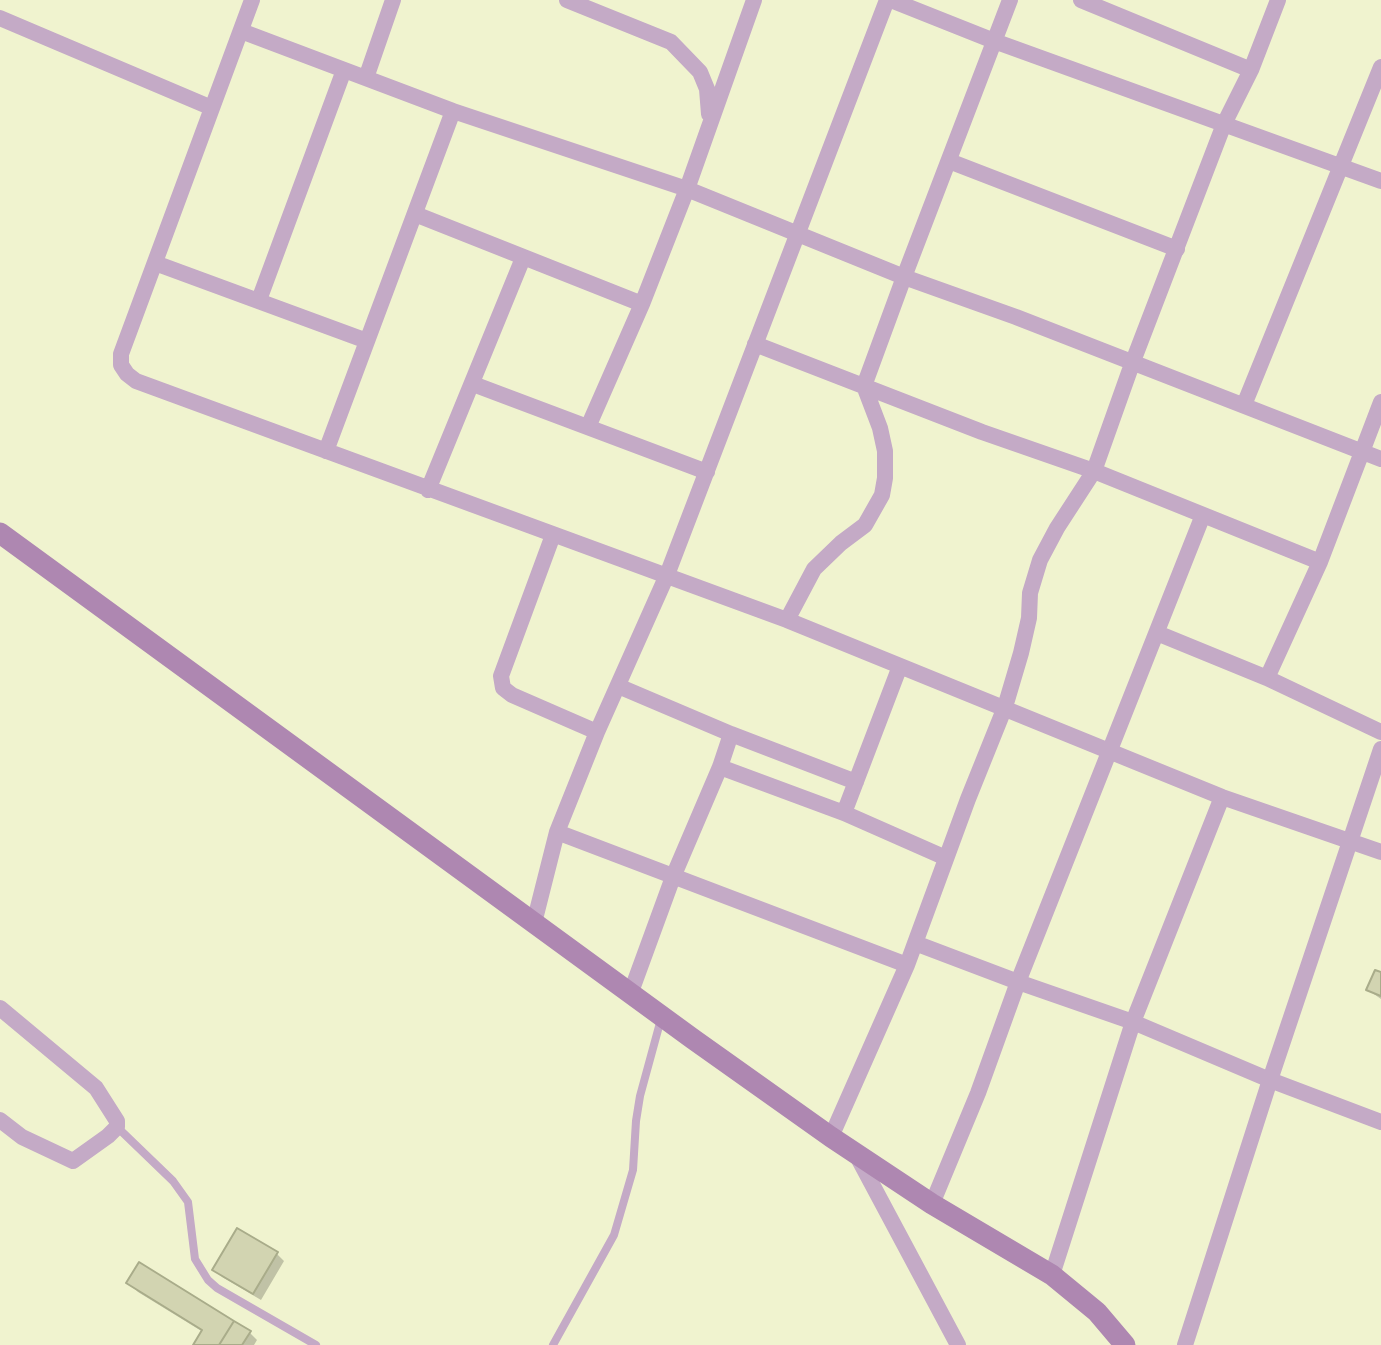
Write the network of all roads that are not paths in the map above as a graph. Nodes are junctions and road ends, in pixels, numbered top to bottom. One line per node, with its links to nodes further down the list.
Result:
1 (252, 0): 11 (street)
2 (393, 0): 16 (street)
3 (567, 0): 9 (street)
4 (754, 0): 19 (street)
5 (889, 0): 12 (street); 26 (street)
6 (1010, 0): 12 (street)
7 (1081, 0): 15 (street)
8 (1278, 0): 15 (street)
9 (609, 7): 19 (street)
10 (0, 18): 17 (street)
11 (241, 31): 14 (street); 17 (street)
12 (994, 41): 20 (street); 21 (street)
13 (1381, 67): 22 (street)
14 (344, 70): 16 (street); 31 (street)
15 (1251, 70): 20 (street)
16 (366, 78): 18 (street)
17 (212, 108): 29 (street)
18 (453, 111): 24 (street); 25 (street)
19 (710, 120): 24 (street)
20 (1224, 124): 22 (street); 27 (street)
21 (949, 161): 27 (street); 30 (street)
22 (1341, 168): 23 (street); 39 (street)
23 (1381, 181)
24 (687, 189): 26 (street); 32 (street)
25 (415, 215): 28 (street); 33 (street)
26 (796, 233): 30 (street); 34 (street)
27 (1177, 249): 35 (street)
28 (523, 258): 32 (street); 36 (street)
29 (155, 263): 31 (street); 41 (street)
30 (904, 277): 35 (street); 37 (street)
31 (259, 300): 33 (street)
32 (642, 304): 40 (street)
33 (367, 341): 41 (street)
34 (755, 344): 37 (street); 45 (street)
35 (1132, 364): 39 (street); 44 (street)
36 (473, 384): 40 (street); 46 (street)
37 (864, 386): 44 (street); 52 (street)
38 (1381, 402): 42 (street)
39 (1244, 405): 42 (street)
40 (588, 427): 45 (street)
41 (326, 451): 46 (street)
42 (1362, 452): 43 (street); 50 (street)
43 (1381, 458)
44 (1094, 471): 47 (street); 57 (street)
45 (707, 472): 51 (street)
46 (428, 490): 49 (street)
47 (1203, 515): 50 (street); 53 (street)
48 (0, 533): 72 (main road)
49 (553, 535): 51 (street); 58 (street)
50 (1320, 562): 55 (street)
51 (667, 575): 52 (street); 56 (street)
52 (787, 620): 54 (street)
53 (1157, 633): 55 (street); 62 (street)
54 (900, 666): 57 (street); 64 (street)
55 (1267, 678): 59 (street)
56 (618, 686): 58 (street); 60 (street)
57 (1005, 707): 62 (street); 70 (street)
58 (597, 732): 67 (street)
59 (1381, 732)
60 (731, 734): 63 (street); 64 (street)
61 (1381, 749): 68 (street)
62 (1109, 753): 65 (street); 75 (street)
63 (720, 767): 66 (street); 71 (street)
64 (856, 782): 66 (street)
65 (1222, 797): 68 (street); 79 (street)
66 (844, 813): 70 (street)
67 (557, 832): 71 (street); 72 (street)
68 (1349, 841): 69 (street); 80 (street)
69 (1381, 852)
70 (946, 858): 73 (street)
71 (673, 877): 74 (street); 76 (street)
72 (534, 923): 76 (main road)
73 (915, 943): 74 (street); 75 (street)
74 (907, 965): 84 (street)
75 (1018, 982): 79 (street); 86 (street)
76 (631, 992): 78 (main road)
77 (0, 1008): 83 (street)
78 (662, 1016): 84 (main road); 89 (lane)
79 (1133, 1022): 80 (street); 87 (street)
80 (1270, 1080): 82 (street); 92 (street)
81 (0, 1120): 83 (street)
82 (1381, 1122)
83 (117, 1127): 88 (lane)
84 (831, 1137): 85 (main road)
85 (856, 1154): 86 (main road); 90 (street)
86 (932, 1204): 87 (main road)
87 (1052, 1275): 91 (main road)
88 (316, 1345)
89 (553, 1345)
90 (958, 1345)
91 (1125, 1345)
92 (1185, 1345)

